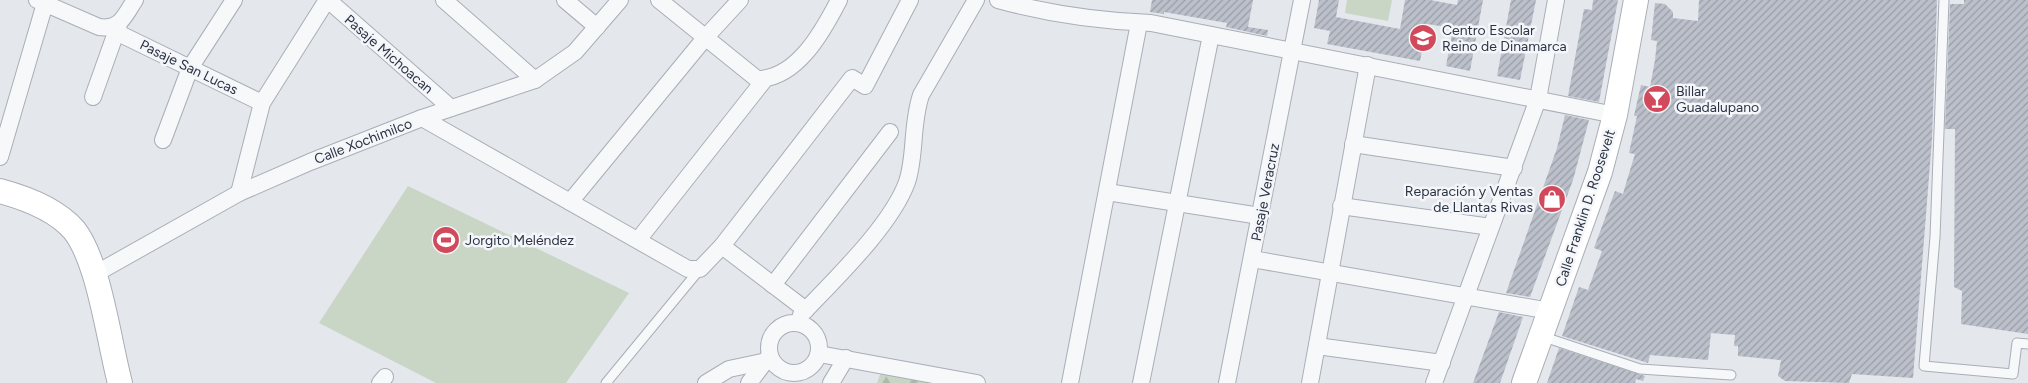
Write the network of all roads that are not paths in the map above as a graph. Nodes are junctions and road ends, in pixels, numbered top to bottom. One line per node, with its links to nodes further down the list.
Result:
1 (135, 0): 20 (street)
2 (234, 0): 25 (street)
3 (327, 0): 30 (street); 31 (street, Pasaje Michoacan)
4 (444, 0): 27 (street)
5 (565, 0): 19 (street)
6 (620, 0): 19 (street, Calle Xochimilco)
7 (658, 0): 22 (street)
8 (740, 0): 22 (street)
9 (838, 0): 26 (street)
10 (910, 0): 48 (street)
11 (976, 0): 56 (street)
12 (998, 0): 18 (street)
13 (1302, 0): 23 (street, Pasaje Veracruz)
14 (1556, 0): 29 (street)
15 (1636, 0): 32 (main road, Calle Franklin D. Roosevelt)
16 (1944, 0): 58 (lane)
17 (43, 1): 20 (street); 37 (street)
18 (1139, 23): 21 (street); 40 (street)
19 (597, 27): 27 (street, Calle Xochimilco)
20 (118, 28): 25 (street, Pasaje San Lucas); 28 (street)
21 (1211, 35): 23 (street); 43 (street)
22 (705, 38): 26 (street); 42 (street)
23 (1292, 50): 24 (street); 45 (street, Pasaje Veracruz)
24 (1368, 65): 29 (street); 36 (street)
25 (190, 68): 30 (street, Pasaje San Lucas); 35 (street)
26 (765, 79): 47 (street)
27 (535, 80): 31 (street, Calle Xochimilco)
28 (94, 97)
29 (1538, 99): 32 (street); 38 (street)
30 (262, 102): 41 (street)
31 (451, 108): 33 (street, Calle Xochimilco)
32 (1615, 115): 55 (main road, Calle Franklin D. Roosevelt)
33 (422, 118): 41 (street, Calle Xochimilco); 42 (street)
34 (890, 132): 53 (street)
35 (163, 140)
36 (1353, 144): 38 (street); 44 (street)
37 (0, 157)
38 (1514, 168): 46 (street)
39 (0, 191): 52 (main road)
40 (1107, 192): 43 (street); 71 (street)
41 (240, 193): 52 (street, Calle Xochimilco)
42 (570, 202): 47 (street)
43 (1176, 203): 45 (street); 72 (street)
44 (1341, 206): 46 (street); 51 (street)
45 (1260, 216): 49 (street, Pasaje Veracruz)
46 (1491, 227): 54 (street)
47 (638, 240): 50 (street)
48 (722, 246): 50 (street); 53 (street)
49 (1252, 258): 51 (street); 73 (street, Pasaje Veracruz)
50 (700, 269): 66 (lane)
51 (1329, 272): 54 (street); 59 (street)
52 (95, 274): 65 (main road)
53 (773, 285): 56 (street)
54 (1467, 296): 55 (street); 63 (street)
55 (1550, 310): 57 (main road, Calle Franklin D. Roosevelt)
56 (802, 317): 60 (street); 62 (street)
57 (1541, 336): 64 (lane); 76 (main road, Calle Franklin D. Roosevelt)
58 (2028, 344)
59 (1316, 346): 63 (street); 74 (street)
60 (819, 354): 61 (street); 62 (street)
61 (846, 358): 69 (street); 70 (street)
62 (766, 359): 67 (street); 68 (street)
63 (1442, 363): 75 (street)
64 (1731, 375)
65 (120, 383)
66 (606, 383)
67 (706, 383)
68 (749, 383)
69 (831, 383)
70 (977, 383)
71 (1070, 383)
72 (1141, 383)
73 (1227, 383)
74 (1310, 383)
75 (1434, 383)
76 (1524, 383)

